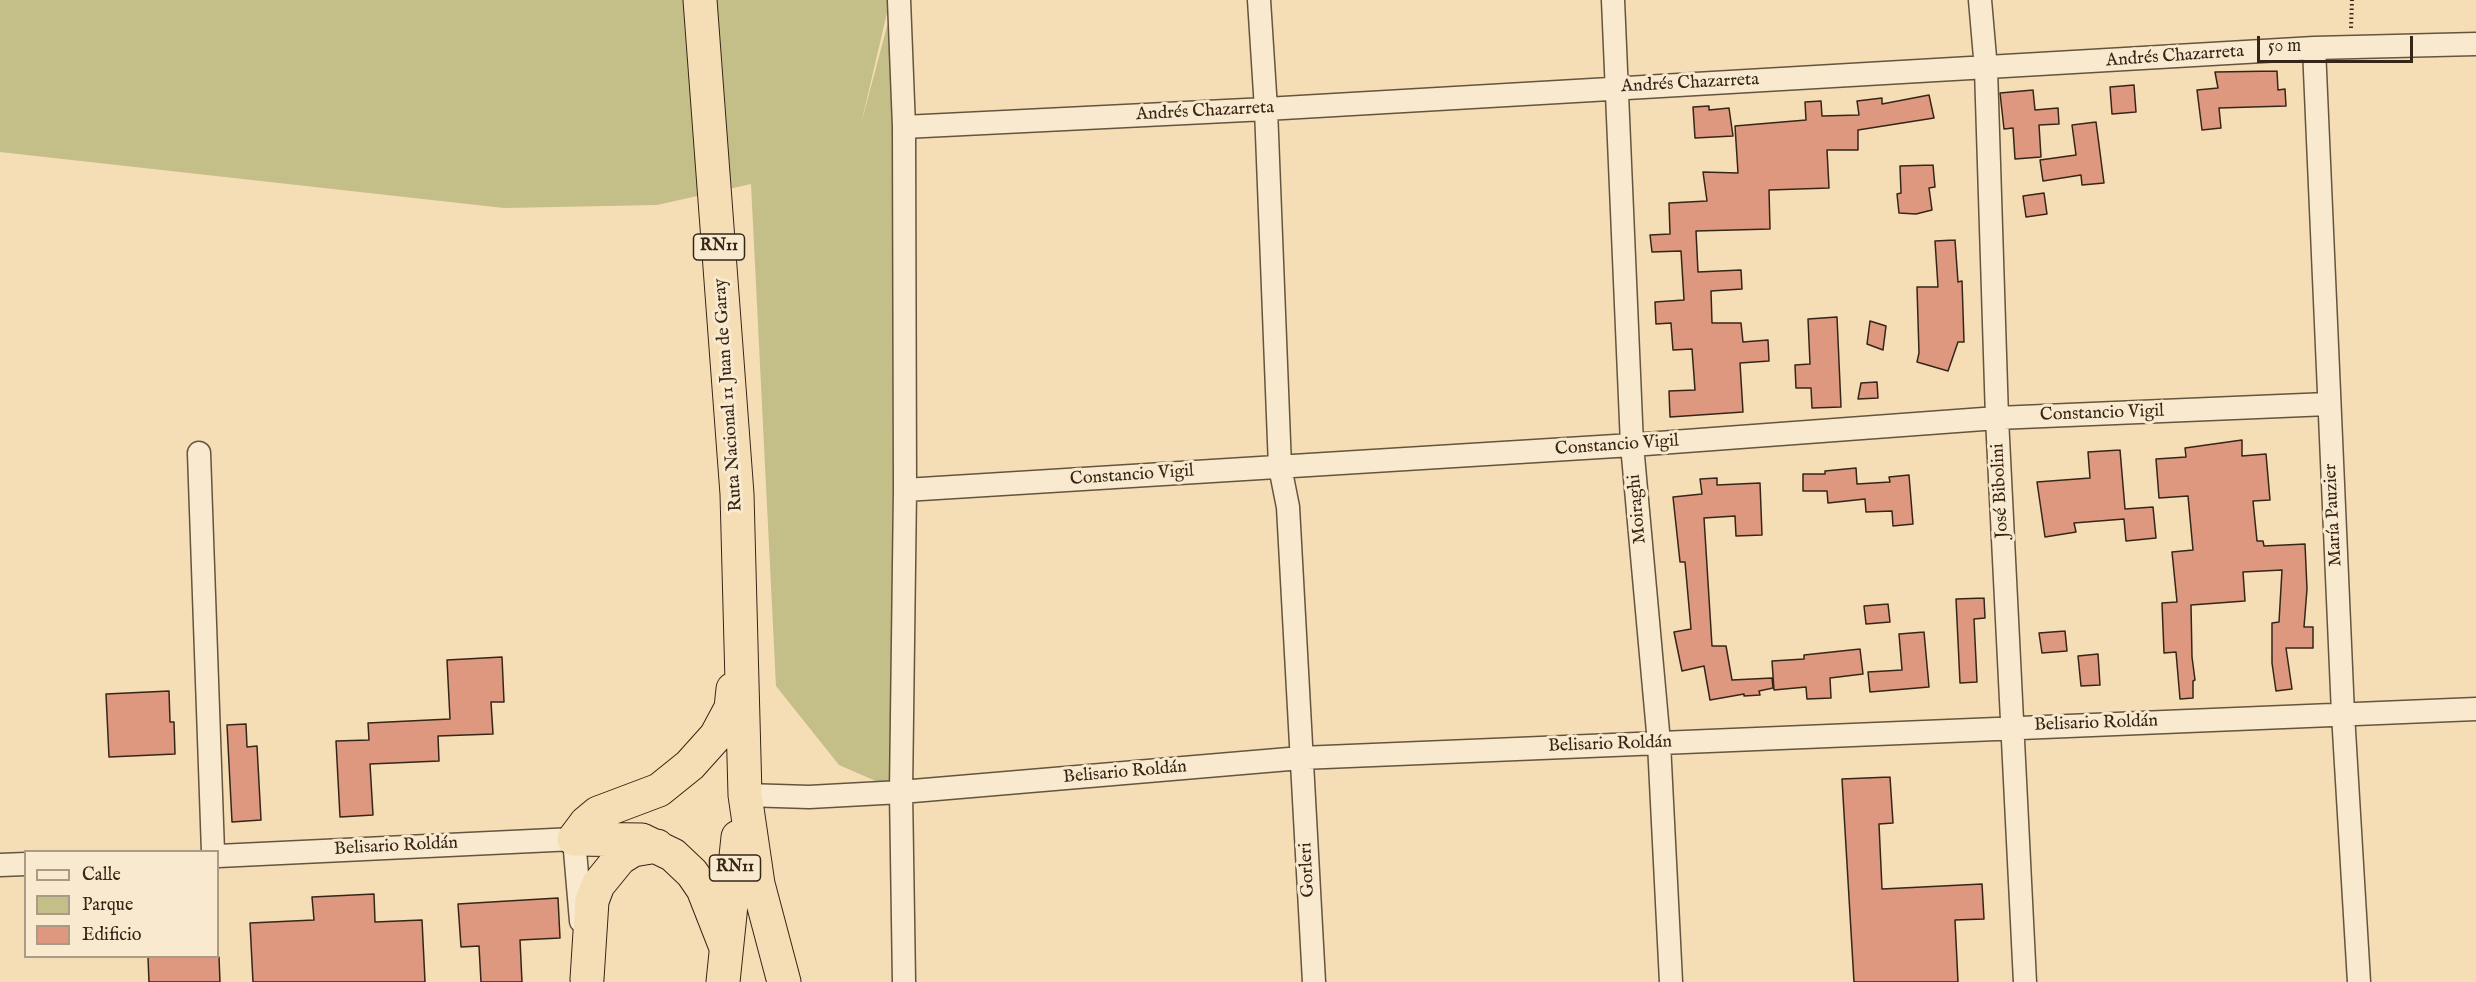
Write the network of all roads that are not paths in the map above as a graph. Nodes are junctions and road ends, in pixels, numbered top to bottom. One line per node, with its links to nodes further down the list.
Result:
1 (700, 0): 18 (highway, Ruta Nacional 11 Juan de Garay / RN11)
2 (899, 0): 11 (street)
3 (1258, 0): 10 (street, Gorleri)
4 (1613, 0): 9 (street, Moiraghi)
5 (1980, 0): 8 (street, José Bibolini)
6 (2476, 44): 7 (street, Andrés Chazarreta)
7 (2314, 48): 8 (street, Andrés Chazarreta); 12 (street, María Pauzier)
8 (1986, 69): 9 (street, Andrés Chazarreta); 13 (street, José Bibolini)
9 (1615, 87): 10 (street, Andrés Chazarreta); 14 (street, Moiraghi)
10 (1266, 109): 11 (street, Andrés Chazarreta); 16 (street, Gorleri)
11 (904, 127): 17 (street)
12 (2328, 404): 13 (street, Constancio Vigil); 20 (street, María Pauzier)
13 (1997, 418): 14 (street, Constancio Vigil); 21 (street, José Bibolini)
14 (1632, 445): 16 (street, Constancio Vigil); 22 (street, Moiraghi)
15 (199, 453): 29 (street)
16 (1280, 467): 17 (street, Constancio Vigil); 24 (street, Gorleri)
17 (905, 490): 25 (street)
18 (739, 630): 23 (highway, Ruta Nacional 11 Juan de Garay / RN11); 27 (highway)
19 (2476, 709): 20 (street, Belisario Roldán)
20 (2343, 714): 21 (street, Belisario Roldán); 40 (street, María Pauzier)
21 (2013, 727): 22 (street, Belisario Roldán); 39 (street, José Bibolini)
22 (1659, 743): 24 (street, Belisario Roldán); 38 (street, Moiraghi)
23 (743, 754): 26 (highway, Ruta Nacional 11 Juan de Garay / RN11); 33 (highway, Ruta Nacional 11 Juan de Garay / RN11)
24 (1301, 758): 25 (street, Belisario Roldán); 37 (street, Gorleri)
25 (901, 792): 26 (street, Belisario Roldán); 36 (street)
26 (745, 795): 35 (highway, Ruta Nacional 11 Juan de Garay / RN11)
27 (574, 839): 28 (highway); 30 (street, Belisario Roldán); 34 (street)
28 (657, 846): 33 (highway); 34 (highway)
29 (213, 850)
30 (219, 856)
31 (24, 864): 32 (street)
32 (0, 866)
33 (725, 966)
34 (587, 979)
35 (784, 982)
36 (904, 982)
37 (1314, 982)
38 (1671, 982)
39 (2025, 982)
40 (2359, 982)

